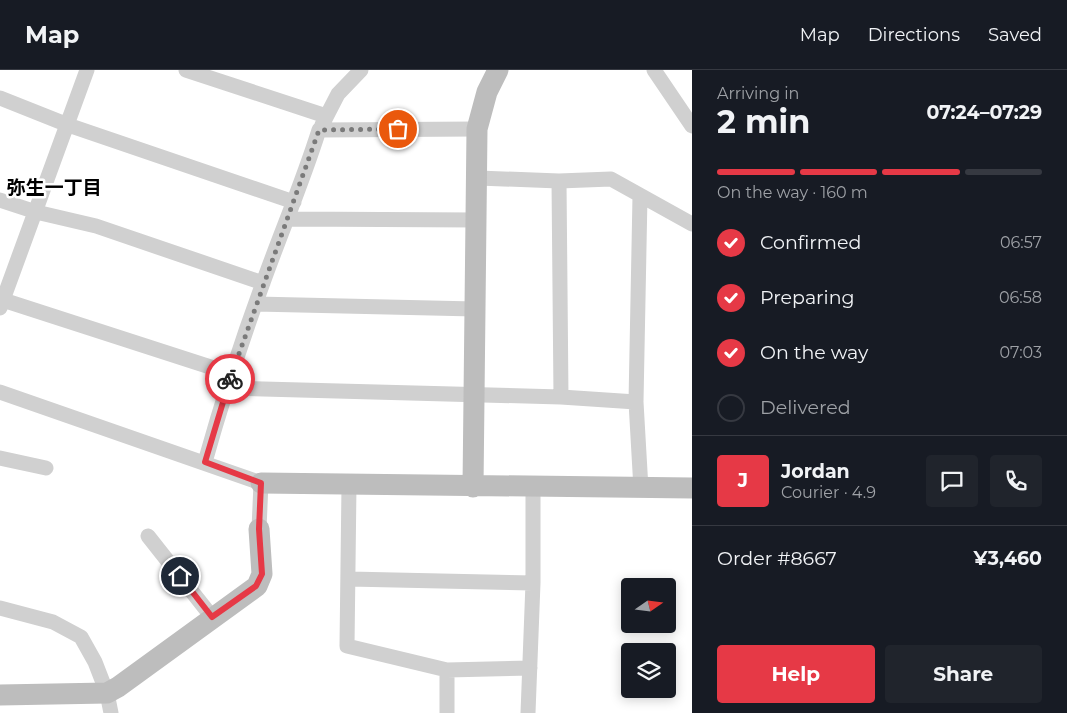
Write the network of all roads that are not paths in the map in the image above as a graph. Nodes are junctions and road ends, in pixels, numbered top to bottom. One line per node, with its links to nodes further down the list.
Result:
1 (87, 70): 8 (street)
2 (186, 70): 7 (street)
3 (362, 70): 7 (street)
4 (498, 70): 10 (street)
5 (654, 70): 9 (street)
6 (0, 98): 8 (street)
7 (323, 123): 10 (street); 15 (street)
8 (68, 125): 15 (street); 16 (street)
9 (692, 126)
10 (477, 129): 11 (street)
11 (478, 178): 12 (street); 18 (street)
12 (559, 181): 13 (street); 27 (street)
13 (640, 196): 19 (street); 28 (street)
14 (0, 200): 16 (street)
15 (294, 202): 17 (street)
16 (36, 212): 20 (street); 21 (street)
17 (288, 219): 18 (street); 20 (street)
18 (477, 220): 23 (street)
19 (692, 224)
20 (263, 283): 22 (street)
21 (1, 304): 24 (street)
22 (256, 304): 23 (street); 24 (street)
23 (475, 309): 26 (street)
24 (230, 381): 26 (street); 30 (street)
25 (0, 392): 30 (street)
26 (473, 394): 27 (street); 34 (street)
27 (562, 398): 28 (street)
28 (636, 402): 37 (street)
29 (0, 458): 31 (street)
30 (205, 462): 32 (street)
31 (46, 468)
32 (261, 483): 33 (street); 38 (street)
33 (349, 485): 34 (street); 40 (street)
34 (473, 487): 35 (street)
35 (533, 487): 37 (street); 41 (street)
36 (692, 488): 37 (street)
37 (641, 489)
38 (259, 529): 43 (street)
39 (148, 536): 43 (street)
40 (349, 579): 41 (street); 45 (street)
41 (533, 583): 44 (street)
42 (0, 608): 47 (street)
43 (212, 617): 47 (street)
44 (530, 668): 45 (street); 49 (street)
45 (447, 670): 48 (street)
46 (0, 695): 47 (street)
47 (109, 703)
48 (447, 713)
49 (528, 713)

